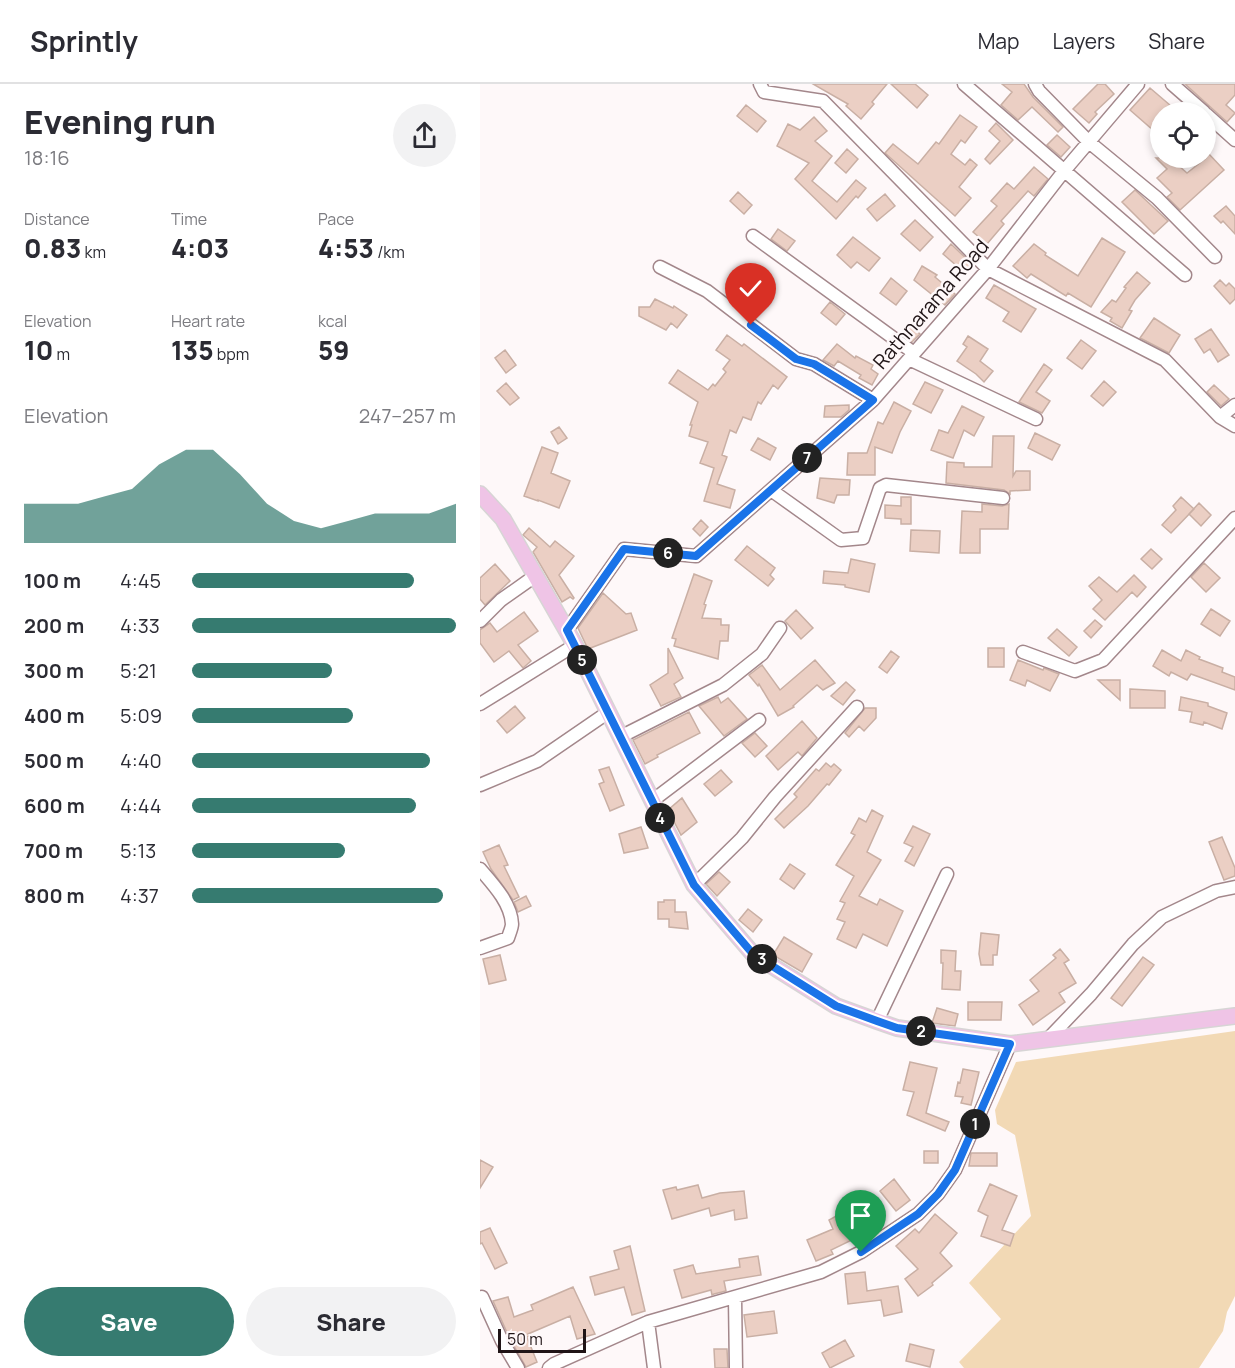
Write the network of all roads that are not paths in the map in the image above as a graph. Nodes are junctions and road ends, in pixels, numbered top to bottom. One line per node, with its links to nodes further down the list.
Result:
1 (760, 84): 14 (street)
2 (964, 84): 10 (street)
3 (1035, 84): 9 (street)
4 (1138, 84): 9 (street, Rathnarama Road)
5 (1172, 84): 6 (street)
6 (1192, 102)
7 (1216, 121): 8 (street)
8 (1232, 132)
9 (1089, 142): 10 (street, Rathnarama Road); 12 (street)
10 (1064, 171): 14 (street, Rathnarama Road); 15 (street)
11 (753, 236): 16 (street)
12 (1215, 257)
13 (660, 267): 17 (street)
14 (988, 269): 16 (street, Rathnarama Road); 19 (street)
15 (1185, 275)
16 (912, 356): 17 (street, Rathnarama Road); 20 (street)
17 (873, 400): 22 (street, Rathnarama Road)
18 (1235, 405): 19 (street)
19 (1220, 417): 21 (street)
20 (1036, 419)
21 (1235, 426)
22 (771, 490): 24 (street); 29 (street, Rathnarama Road)
23 (480, 494): 26 (main road)
24 (1004, 498)
25 (1235, 518): 31 (street)
26 (535, 576): 27 (street); 29 (main road)
27 (480, 621)
28 (780, 628): 36 (street)
29 (567, 630): 30 (main road)
30 (575, 645): 32 (street); 34 (main road)
31 (1023, 652)
32 (480, 704)
33 (857, 707): 41 (street)
34 (607, 713): 36 (main road); 37 (street)
35 (759, 720): 38 (street)
36 (620, 737): 38 (main road)
37 (480, 785)
38 (652, 801): 41 (main road)
39 (480, 869): 43 (street)
40 (947, 874): 45 (street)
41 (694, 885): 45 (main road)
42 (1235, 887): 46 (street)
43 (480, 948)
44 (1235, 1016): 46 (main road)
45 (877, 1021): 47 (main road)
46 (1048, 1038): 47 (main road)
47 (1010, 1044): 49 (street)
48 (482, 1297): 51 (street)
49 (735, 1298): 50 (street); 54 (street)
50 (648, 1322): 52 (street); 53 (street)
51 (518, 1368)
52 (549, 1368)
53 (654, 1368)
54 (736, 1368)

